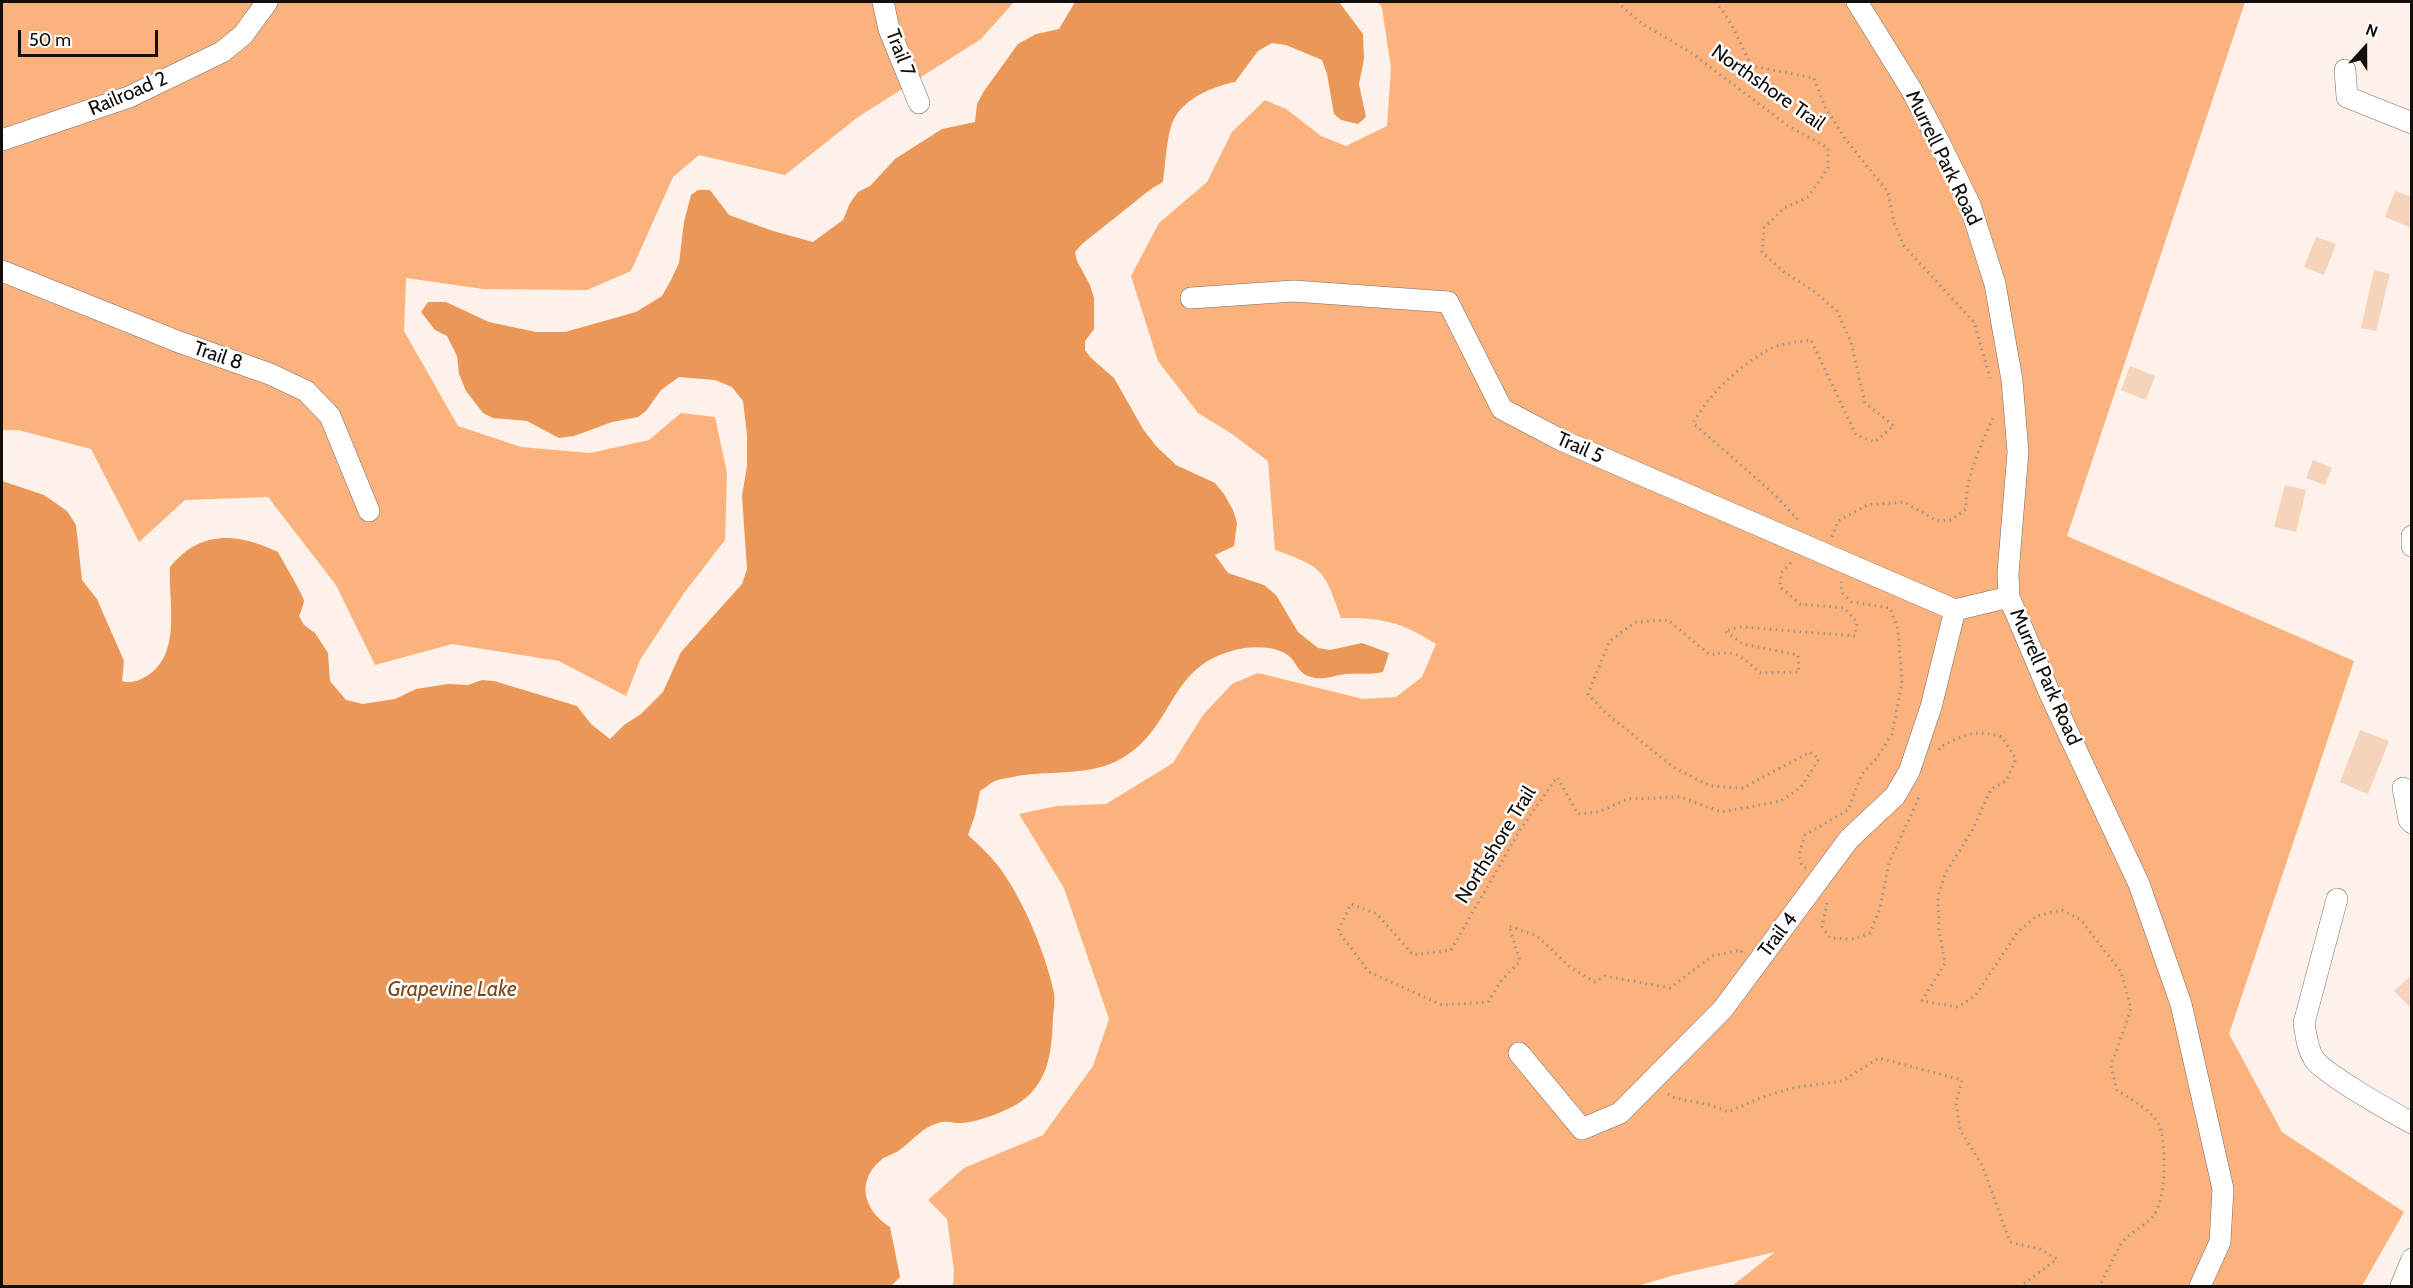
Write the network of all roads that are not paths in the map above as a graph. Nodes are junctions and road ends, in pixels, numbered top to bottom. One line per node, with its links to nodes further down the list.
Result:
1 (267, 2): 7 (street, Railroad 2)
2 (883, 2): 5 (street, Trail 7)
3 (1857, 2): 13 (street, Murrell Park Road)
4 (2345, 70): 6 (street)
5 (919, 103)
6 (2412, 123)
7 (2, 140)
8 (2, 271): 10 (street, Trail 8)
9 (1191, 298): 14 (street, Trail 5)
10 (369, 512)
11 (2412, 536): 12 (street)
12 (2412, 546)
13 (2010, 597): 14 (street); 21 (street, Murrell Park Road)
14 (1955, 610): 18 (street, Trail 4)
15 (2403, 788): 16 (street)
16 (2412, 823)
17 (2337, 899): 19 (street)
18 (1519, 1053)
19 (2412, 1123)
20 (2412, 1259): 22 (street)
21 (2200, 1287)
22 (2400, 1287)

